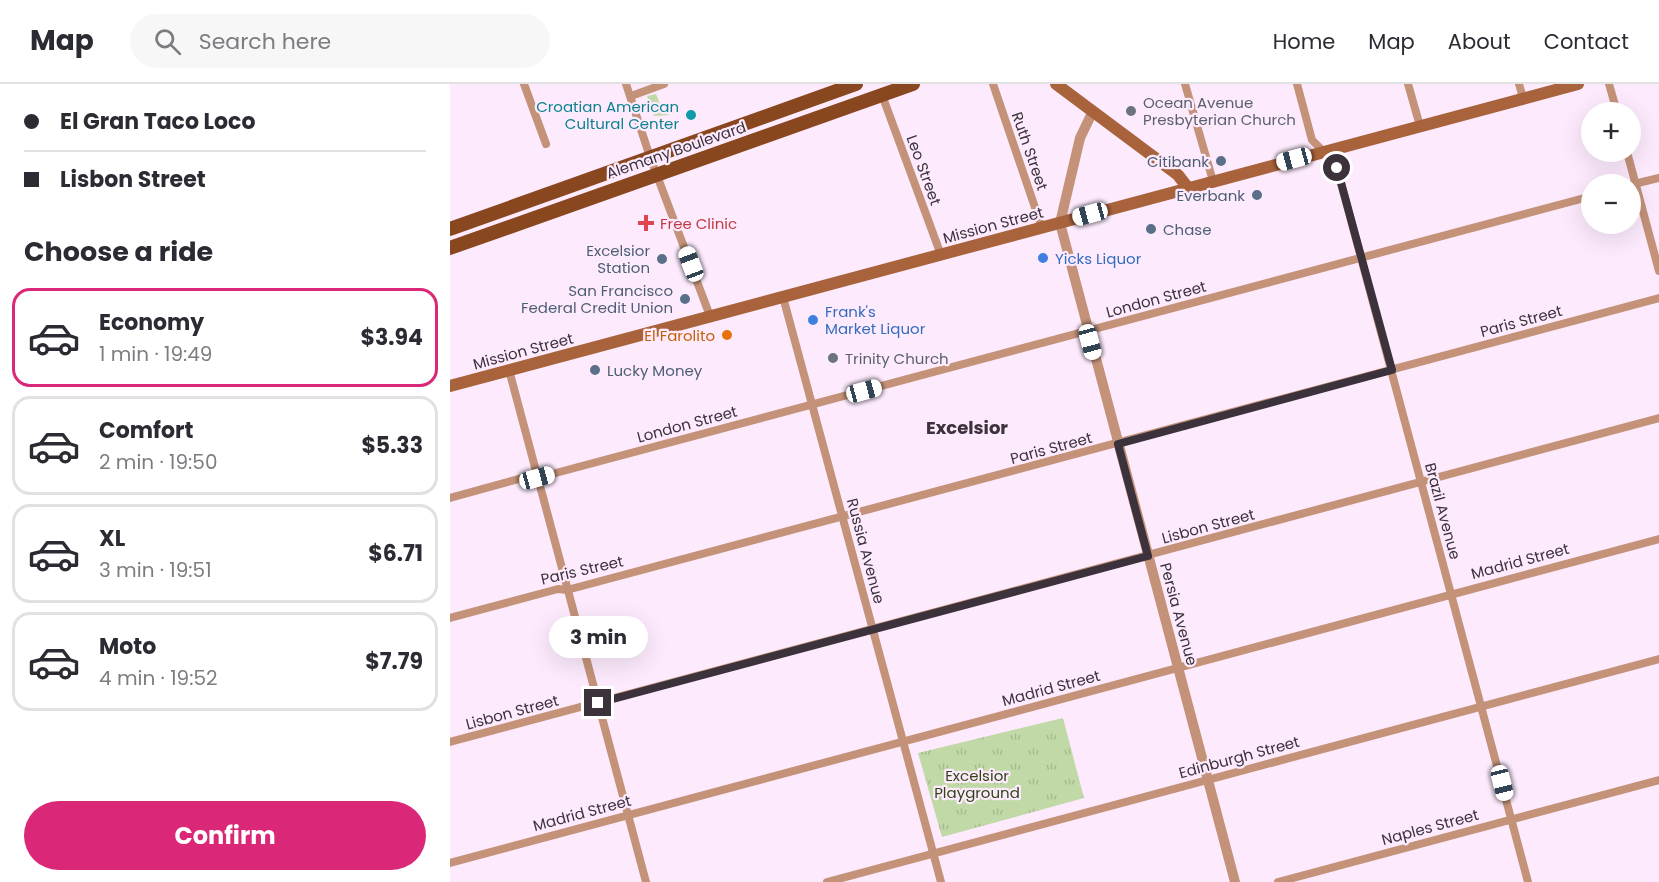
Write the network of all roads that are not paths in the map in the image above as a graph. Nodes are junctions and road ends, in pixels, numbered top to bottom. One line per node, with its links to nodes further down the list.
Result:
1 (524, 84): 20 (street)
2 (626, 84): 15 (street)
3 (664, 84): 15 (street)
4 (856, 84): 22 (main road, Alemany Boulevard)
5 (913, 84): 14 (main road, Alemany Boulevard)
6 (993, 84): 31 (street, Ruth Street)
7 (1056, 84): 18 (main road)
8 (1185, 84): 25 (street)
9 (1296, 84): 21 (street, Brazil Avenue)
10 (1408, 84): 19 (street)
11 (1519, 84): 16 (street)
12 (1578, 84): 16 (main road, Mission Street)
13 (1609, 84): 17 (street)
14 (882, 95): 23 (main road, Alemany Boulevard); 34 (street, Leo Street)
15 (631, 96): 22 (street)
16 (1523, 98): 19 (main road, Mission Street)
17 (1614, 102)
18 (1093, 111): 27 (main road); 30 (street, Persia Avenue)
19 (1420, 126): 21 (main road, Mission Street)
20 (546, 144)
21 (1324, 152): 25 (main road, Mission Street); 35 (street, Brazil Avenue)
22 (650, 157): 23 (street); 32 (main road, Alemany Boulevard)
23 (657, 173): 33 (main road, Alemany Boulevard); 39 (street)
24 (1659, 178): 26 (street)
25 (1213, 182): 27 (main road, Mission Street)
26 (1641, 183)
27 (1188, 188): 30 (main road, Mission Street)
28 (1581, 199): 35 (street, London Street)
29 (1641, 211): 36 (street)
30 (1060, 223): 31 (main road, Mission Street); 40 (street, Persia Avenue)
31 (1042, 228): 34 (main road, Mission Street)
32 (450, 230)
33 (450, 248)
34 (941, 255): 37 (main road, Mission Street)
35 (1361, 258): 40 (street, London Street); 42 (street, Brazil Avenue)
36 (1659, 271)
37 (783, 297): 39 (main road, Mission Street); 44 (street, Russia Avenue)
38 (1659, 298): 42 (street, Paris Street)
39 (710, 316): 41 (main road, Mission Street)
40 (1087, 331): 44 (street, London Street); 46 (street, Persia Avenue)
41 (509, 370): 43 (main road, Mission Street); 47 (street)
42 (1392, 370): 46 (street, Paris Street); 48 (street, Brazil Avenue)
43 (450, 386)
44 (813, 404): 47 (street, London Street); 50 (street, Russia Avenue)
45 (1659, 418): 48 (street, Lisbon Street)
46 (1118, 444): 50 (street, Paris Street); 52 (street, Persia Avenue)
47 (537, 478): 49 (street, London Street); 53 (street)
48 (1421, 482): 52 (street, Lisbon Street); 54 (street, Brazil Avenue)
49 (450, 498)
50 (843, 517): 53 (street, Paris Street); 56 (street, Russia Avenue)
51 (1659, 539): 54 (street, Madrid Street)
52 (1148, 556): 56 (street, Lisbon Street); 58 (street, Persia Avenue)
53 (567, 590): 55 (street, Paris Street); 59 (street)
54 (1452, 594): 58 (street, Madrid Street); 60 (street, Brazil Avenue)
55 (450, 618)
56 (873, 629): 59 (street, Lisbon Street); 61 (street, Russia Avenue)
57 (1659, 659): 60 (street, Edinburgh Street)
58 (1178, 668): 61 (street, Madrid Street); 63 (street, Persia Avenue)
59 (598, 703): 62 (street, Lisbon Street); 65 (street)
60 (1482, 707): 63 (street, Edinburgh Street); 66 (street, Brazil Avenue)
61 (904, 741): 65 (street, Madrid Street); 67 (street, Russia Avenue)
62 (450, 742)
63 (1208, 780): 67 (street, Edinburgh Street); 72 (street, Persia Avenue)
64 (1659, 780): 66 (street, Naples Street)
65 (628, 815): 68 (street, Madrid Street); 69 (street)
66 (1512, 819): 73 (street, Naples Street); 74 (street, Brazil Avenue)
67 (933, 853): 70 (street, Edinburgh Street); 71 (street, Russia Avenue)
68 (450, 863)
69 (646, 882)
70 (827, 882)
71 (941, 882)
72 (1235, 882)
73 (1278, 882)
74 (1528, 882)

